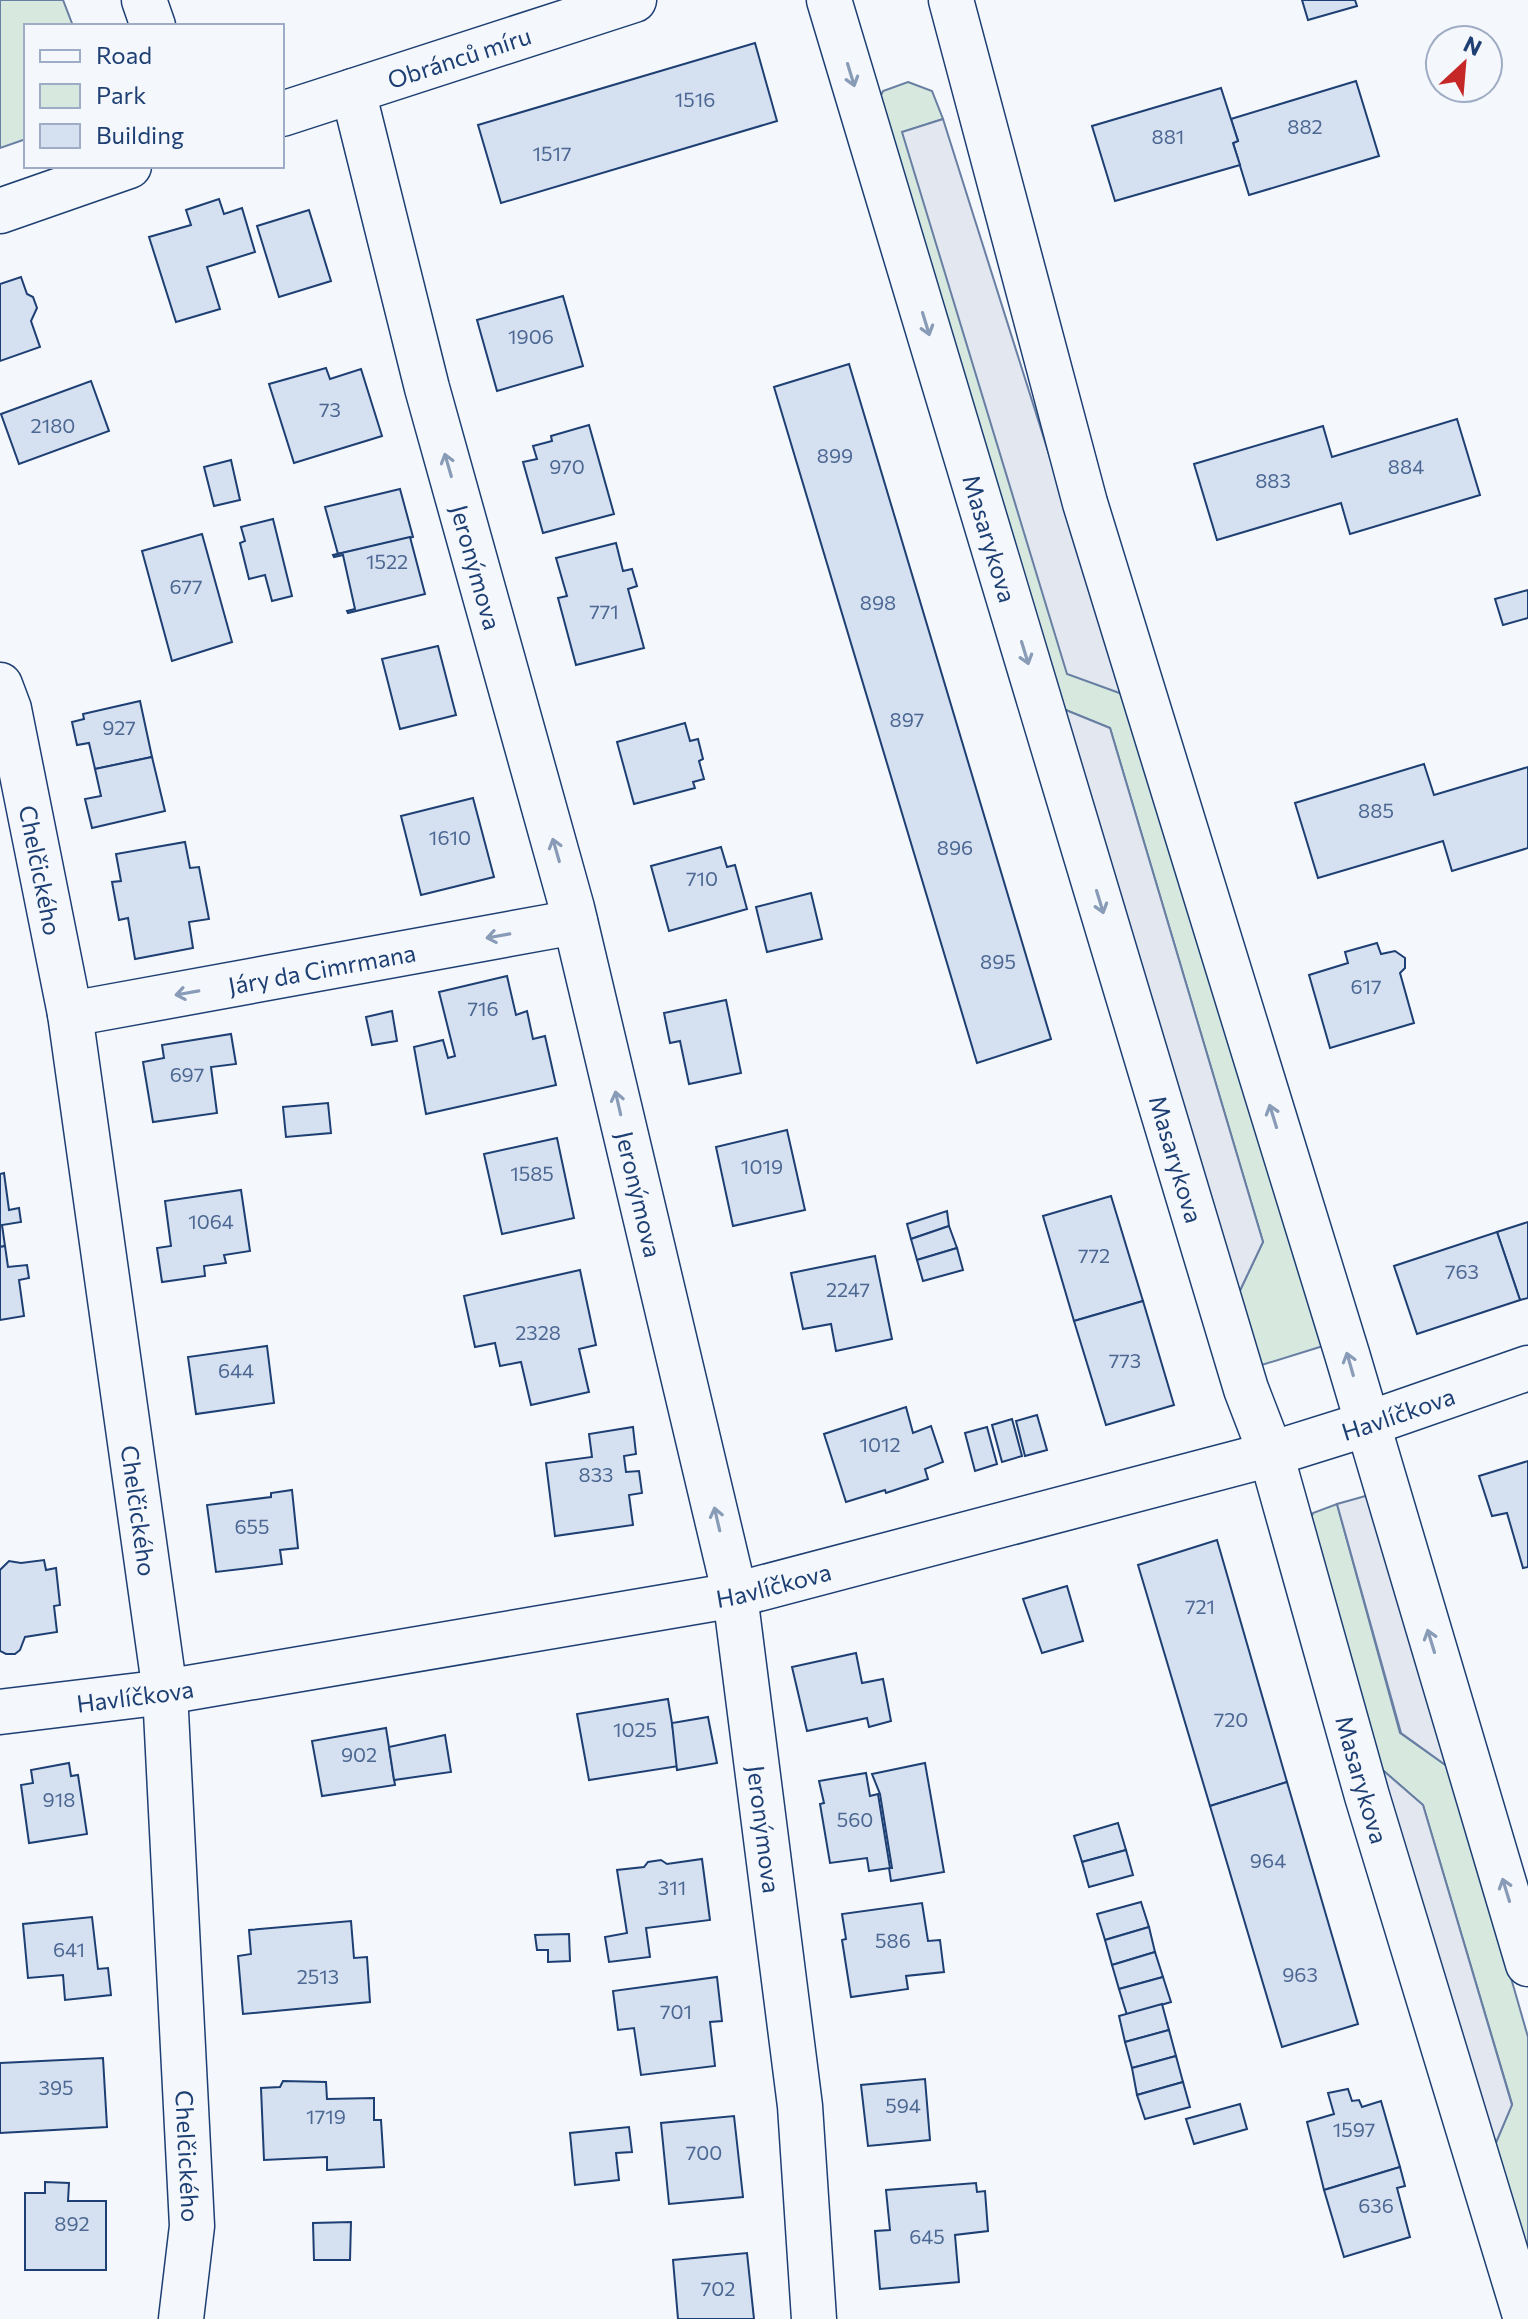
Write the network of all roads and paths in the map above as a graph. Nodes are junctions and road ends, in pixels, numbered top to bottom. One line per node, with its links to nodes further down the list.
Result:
1 (144, 0): 5 (street)
2 (634, 0): 6 (street, Obránců míru)
3 (829, 0): 15 (street, Masarykova, one-way to 15)
4 (951, 0): 14 (street, one-way to 4)
5 (152, 24)
6 (353, 91): 7 (street, Obránců míru); 11 (street, Jeronýmova, one-way to 6)
7 (284, 113)
8 (123, 168): 9 (street)
9 (0, 211)
10 (3, 702): 12 (street, Chelčického)
11 (575, 922): 12 (street, Járy da Cimrmana, one-way to 12); 16 (street, Jeronýmova, one-way to 11)
12 (70, 1014): 17 (street, Chelčického)
13 (1528, 1368): 14 (street, Havlíčkova)
14 (1367, 1424): 15 (street, Havlíčkova); 19 (street, one-way to 14)
15 (1271, 1454): 16 (street, Havlíčkova); 22 (street, Masarykova)
16 (735, 1595): 17 (street, Havlíčkova); 21 (street, Jeronýmova)
17 (165, 1692): 18 (street, Havlíčkova); 20 (street, Chelčického)
18 (0, 1712)
19 (1528, 1964)
20 (181, 2319)
21 (814, 2319)
22 (1526, 2319)

